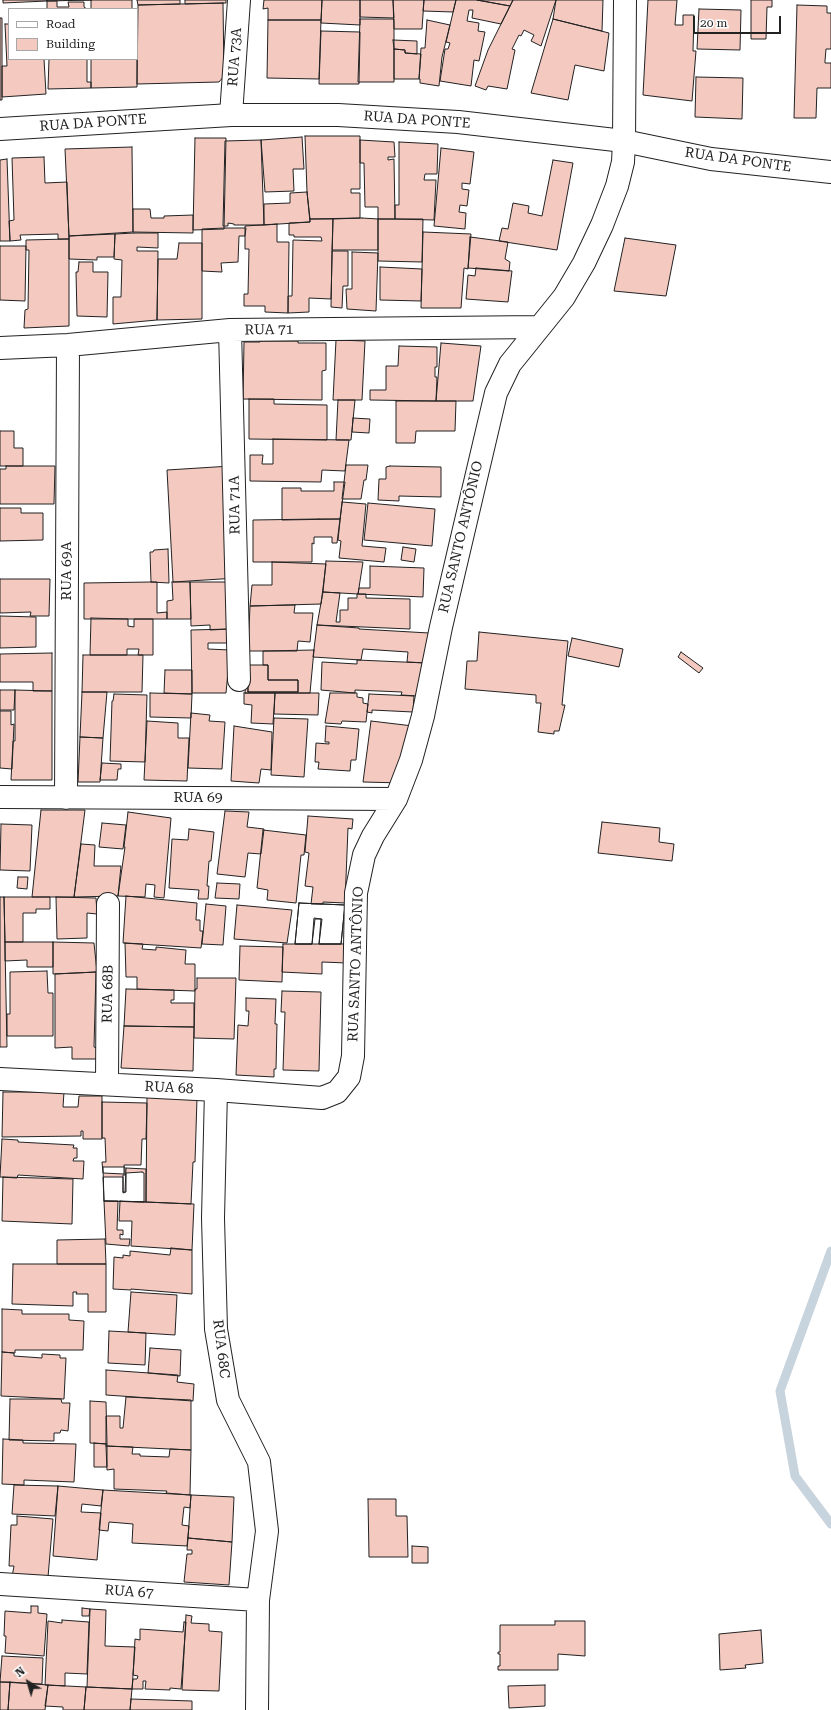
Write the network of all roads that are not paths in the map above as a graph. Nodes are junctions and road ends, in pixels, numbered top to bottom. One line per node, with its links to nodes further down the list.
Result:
1 (239, 0): 3 (street, RUA 73A)
2 (625, 0): 5 (street, RUA SANTO ANTÔNIO)
3 (231, 114): 4 (street, RUA DA PONTE); 5 (street, RUA DA PONTE)
4 (0, 129)
5 (624, 141): 6 (street, RUA DA PONTE); 7 (street, RUA SANTO ANTÔNIO)
6 (831, 172)
7 (539, 327): 8 (street, RUA 71); 14 (street, RUA SANTO ANTÔNIO)
8 (230, 330): 9 (street, RUA 71); 11 (street, RUA 71A)
9 (68, 345): 10 (street, RUA 71); 13 (street, RUA 69A)
10 (0, 348)
11 (239, 680)
12 (0, 797): 13 (street, RUA 69)
13 (66, 798): 14 (street, RUA 69)
14 (396, 798): 19 (street, RUA SANTO ANTÔNIO)
15 (108, 904): 17 (street, RUA 68B)
16 (0, 1079): 17 (street, RUA 68)
17 (107, 1084): 18 (street, RUA 68)
18 (216, 1090): 19 (street, RUA 68); 21 (street, RUA 68C)
19 (337, 1092)
20 (0, 1584): 21 (street, RUA 67)
21 (258, 1600): 22 (street)
22 (257, 1710)

